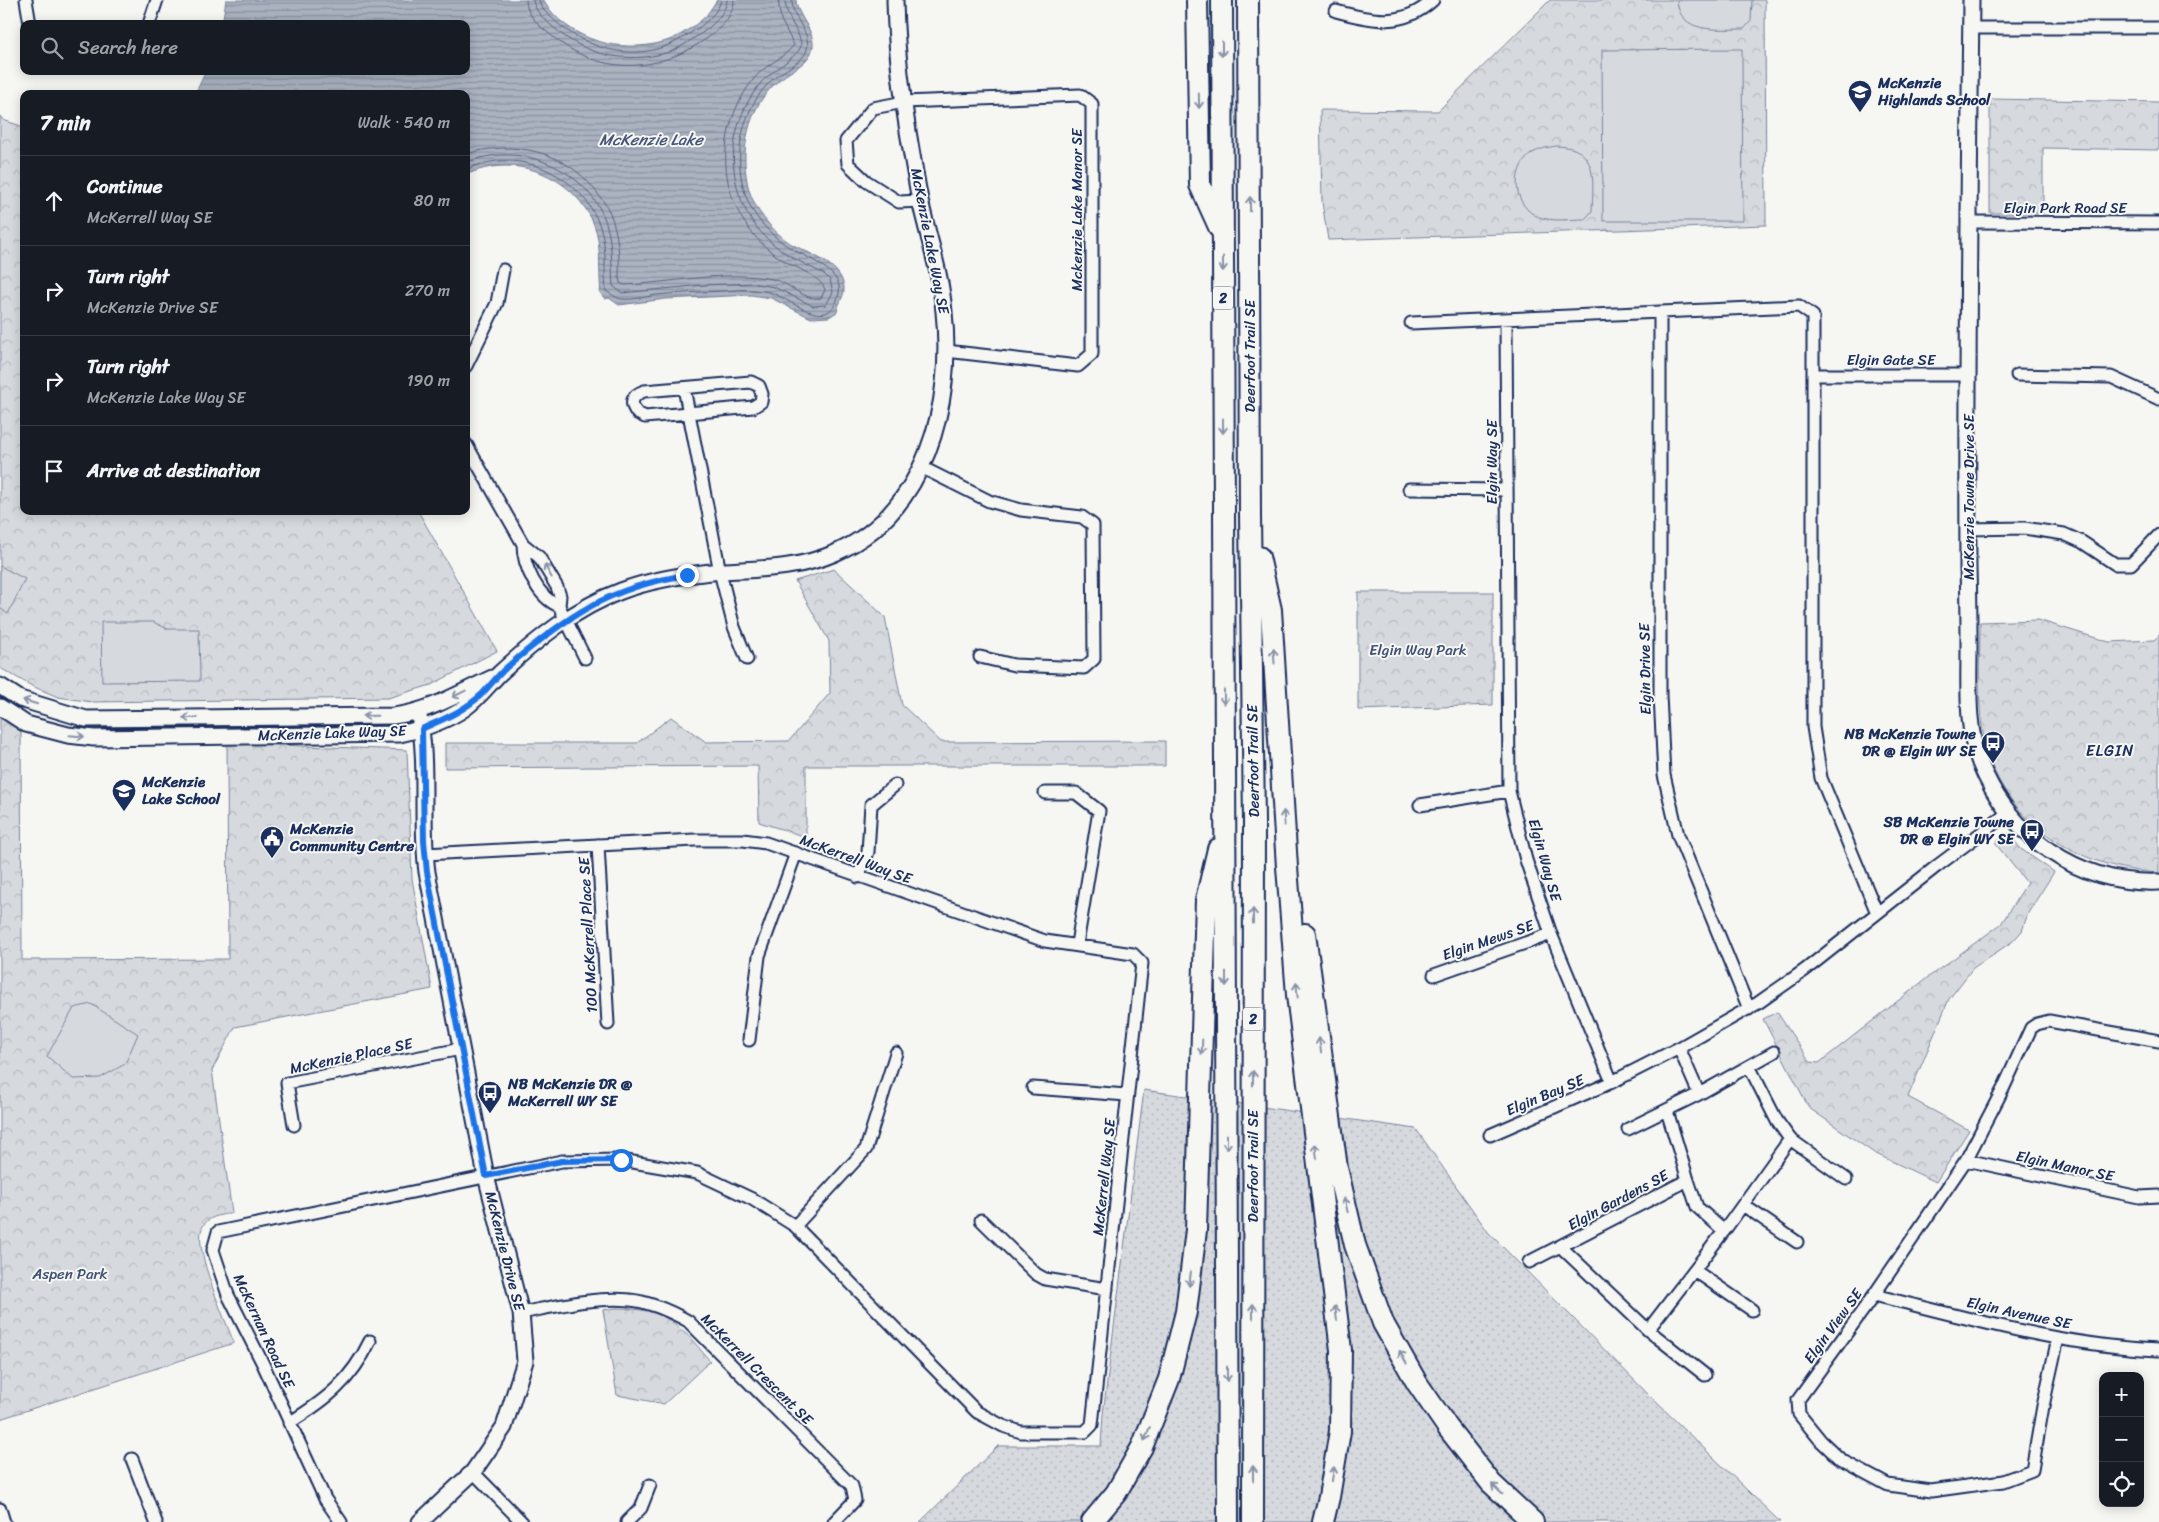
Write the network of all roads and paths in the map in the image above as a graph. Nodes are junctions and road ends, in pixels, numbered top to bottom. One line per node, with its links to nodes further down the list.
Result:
1 (26, 0): 10 (street)
2 (157, 0): 11 (street)
3 (894, 0): 14 (street, McKenzie Lake Way SE)
4 (1198, 0): 18 (highway, one-way to 18)
5 (1222, 0): 18 (highway, Deerfoot Trail SE / 2, one-way to 18)
6 (1248, 0): 35 (highway, Deerfoot Trail SE / 2, one-way to 6)
7 (1433, 0): 9 (street)
8 (1971, 0): 12 (street, McKenzie Towne Drive SE)
9 (1336, 10)
10 (29, 20)
11 (150, 20)
12 (1971, 28): 13 (street); 16 (street, McKenzie Towne Drive SE)
13 (2159, 28)
14 (904, 102): 15 (street, McKenzie Lake Way SE); 15 (street); 23 (street, Mckenzie Lake Manor SE)
15 (920, 201): 23 (street, McKenzie Lake Way SE)
16 (1970, 222): 17 (street, Elgin Park Road SE); 26 (street, McKenzie Towne Drive SE)
17 (2159, 223)
18 (1223, 235): 57 (highway, Deerfoot Trail SE / 2, one-way to 57)
19 (503, 270): 24 (street)
20 (1660, 313): 21 (street); 25 (street); 68 (street, Elgin Drive SE)
21 (1506, 320): 22 (street); 34 (street, Elgin Way SE)
22 (1411, 323)
23 (946, 351): 32 (street, McKenzie Lake Way SE)
24 (470, 358)
25 (1813, 375): 26 (street, Elgin Gate SE); 64 (street)
26 (1969, 375): 36 (street, McKenzie Towne Drive SE)
27 (2017, 375): 29 (street)
28 (684, 388): 30 (street); 30 (street); 30 (street)
29 (2159, 399)
30 (689, 413): 39 (street)
31 (470, 451): 38 (street)
32 (922, 467): 39 (street, McKenzie Lake Way SE); 42 (street)
33 (1409, 489): 34 (street)
34 (1506, 490): 53 (street, Elgin Way SE)
35 (1250, 516): 61 (highway, one-way to 35); 122 (highway, Deerfoot Trail SE / 2, one-way to 35)
36 (1968, 529): 37 (street); 56 (street, McKenzie Towne Drive SE)
37 (2159, 535)
38 (522, 544): 40 (street, one-way to 38); 40 (street)
39 (720, 572): 41 (street, McKenzie Lake Way SE); 44 (street)
40 (559, 606): 41 (street)
41 (567, 620): 43 (street); 45 (street, McKenzie Lake Way SE)
42 (980, 657)
43 (585, 658)
44 (747, 659)
45 (498, 675): 48 (street, McKenzie Lake Way SE, one-way to 48); 50 (street, McKenzie Lake Way SE)
46 (0, 686): 49 (street, McKenzie Lake Way SE, one-way to 46)
47 (0, 707): 51 (street, McKenzie Lake Way SE, one-way to 51)
48 (418, 711): 49 (street, McKenzie Lake Way SE, one-way to 49); 50 (street, McKenzie Drive SE)
49 (238, 718): 51 (street, McKenzie Lake Way SE)
50 (422, 729): 51 (street, McKenzie Lake Way SE); 60 (street, McKenzie Drive SE)
51 (238, 736)
52 (895, 785): 62 (street)
53 (1509, 791): 55 (street); 65 (street, Elgin Way SE)
54 (1045, 793): 66 (street)
55 (1420, 805)
56 (2008, 813): 63 (street, McKenzie Towne Drive SE); 64 (street)
57 (1225, 825): 120 (highway, one-way to 120); 121 (highway, Deerfoot Trail SE / 2, one-way to 121)
58 (598, 845): 59 (street, McKerrell Way SE); 60 (street, McKerrell Way SE); 69 (street, 100 McKerrell Place SE)
59 (796, 853): 62 (street, McKerrell Way SE); 70 (street)
60 (425, 854): 72 (street, McKenzie Drive SE)
61 (1287, 866): 123 (highway, one-way to 61); 124 (highway, one-way to 61)
62 (858, 877): 66 (street, McKerrell Way SE)
63 (2159, 882)
64 (1877, 913): 68 (street)
65 (1551, 934): 67 (street, Elgin Mews SE); 77 (street, Elgin Way SE)
66 (1077, 944): 80 (street, McKerrell Way SE)
67 (1434, 975)
68 (1749, 1009): 73 (street)
69 (608, 1024)
70 (748, 1040)
71 (2159, 1041): 86 (street, Elgin View SE)
72 (461, 1048): 82 (street, McKenzie Place SE); 87 (street, McKenzie Drive SE)
73 (1679, 1048): 77 (street); 79 (street)
74 (1774, 1052): 76 (street)
75 (896, 1053): 93 (street)
76 (1750, 1066): 79 (street); 85 (street)
77 (1612, 1082): 84 (street, Elgin Bay SE)
78 (1033, 1088): 80 (street)
79 (1699, 1094): 81 (street)
80 (1127, 1095): 99 (street, McKerrell Way SE)
81 (1667, 1111): 83 (street); 89 (street, Elgin Gardens SE)
82 (294, 1125)
83 (1628, 1129)
84 (1490, 1135)
85 (1790, 1139): 88 (street); 91 (street)
86 (1966, 1160): 90 (street, Elgin Manor SE); 100 (street, Elgin View SE)
87 (486, 1176): 93 (street, McKerrell Way SE); 102 (street, McKenzie Drive SE); 108 (street, McKernan Road SE)
88 (1846, 1179)
89 (1688, 1180): 94 (street, Elgin Gardens SE); 96 (street, Elgin Gardens SE)
90 (2159, 1196)
91 (1743, 1205): 94 (street); 95 (street)
92 (981, 1220): 99 (street)
93 (795, 1226): 99 (street, McKerrell Way SE)
94 (1724, 1230): 98 (street)
95 (1797, 1242)
96 (1561, 1246): 97 (street, Elgin Gardens SE); 103 (street, Elgin Gardens SE)
97 (1529, 1262)
98 (1694, 1270): 101 (street); 103 (street)
99 (1107, 1289)
100 (1874, 1295): 104 (street, Elgin Avenue SE); 104 (street, Elgin View SE)
101 (1752, 1310)
102 (521, 1313): 110 (street, McKenzie Drive SE); 119 (street, McKerrell Crescent SE)
103 (1648, 1330): 107 (street, Elgin Gardens SE)
104 (2058, 1338): 106 (street, Elgin Avenue SE)
105 (370, 1341): 108 (street)
106 (2159, 1350)
107 (1705, 1375)
108 (289, 1423): 115 (street, McKernan Road SE)
109 (132, 1459): 114 (street)
110 (473, 1472): 116 (street, McKenzie Drive SE); 117 (street)
111 (650, 1484): 118 (street)
112 (0, 1509): 113 (street)
113 (4, 1522)
114 (156, 1522)
115 (341, 1522)
116 (420, 1522)
117 (522, 1522)
118 (627, 1522)
119 (834, 1522)
120 (1092, 1522)
121 (1228, 1522)
122 (1253, 1522)
123 (1323, 1522)
124 (1533, 1522)

